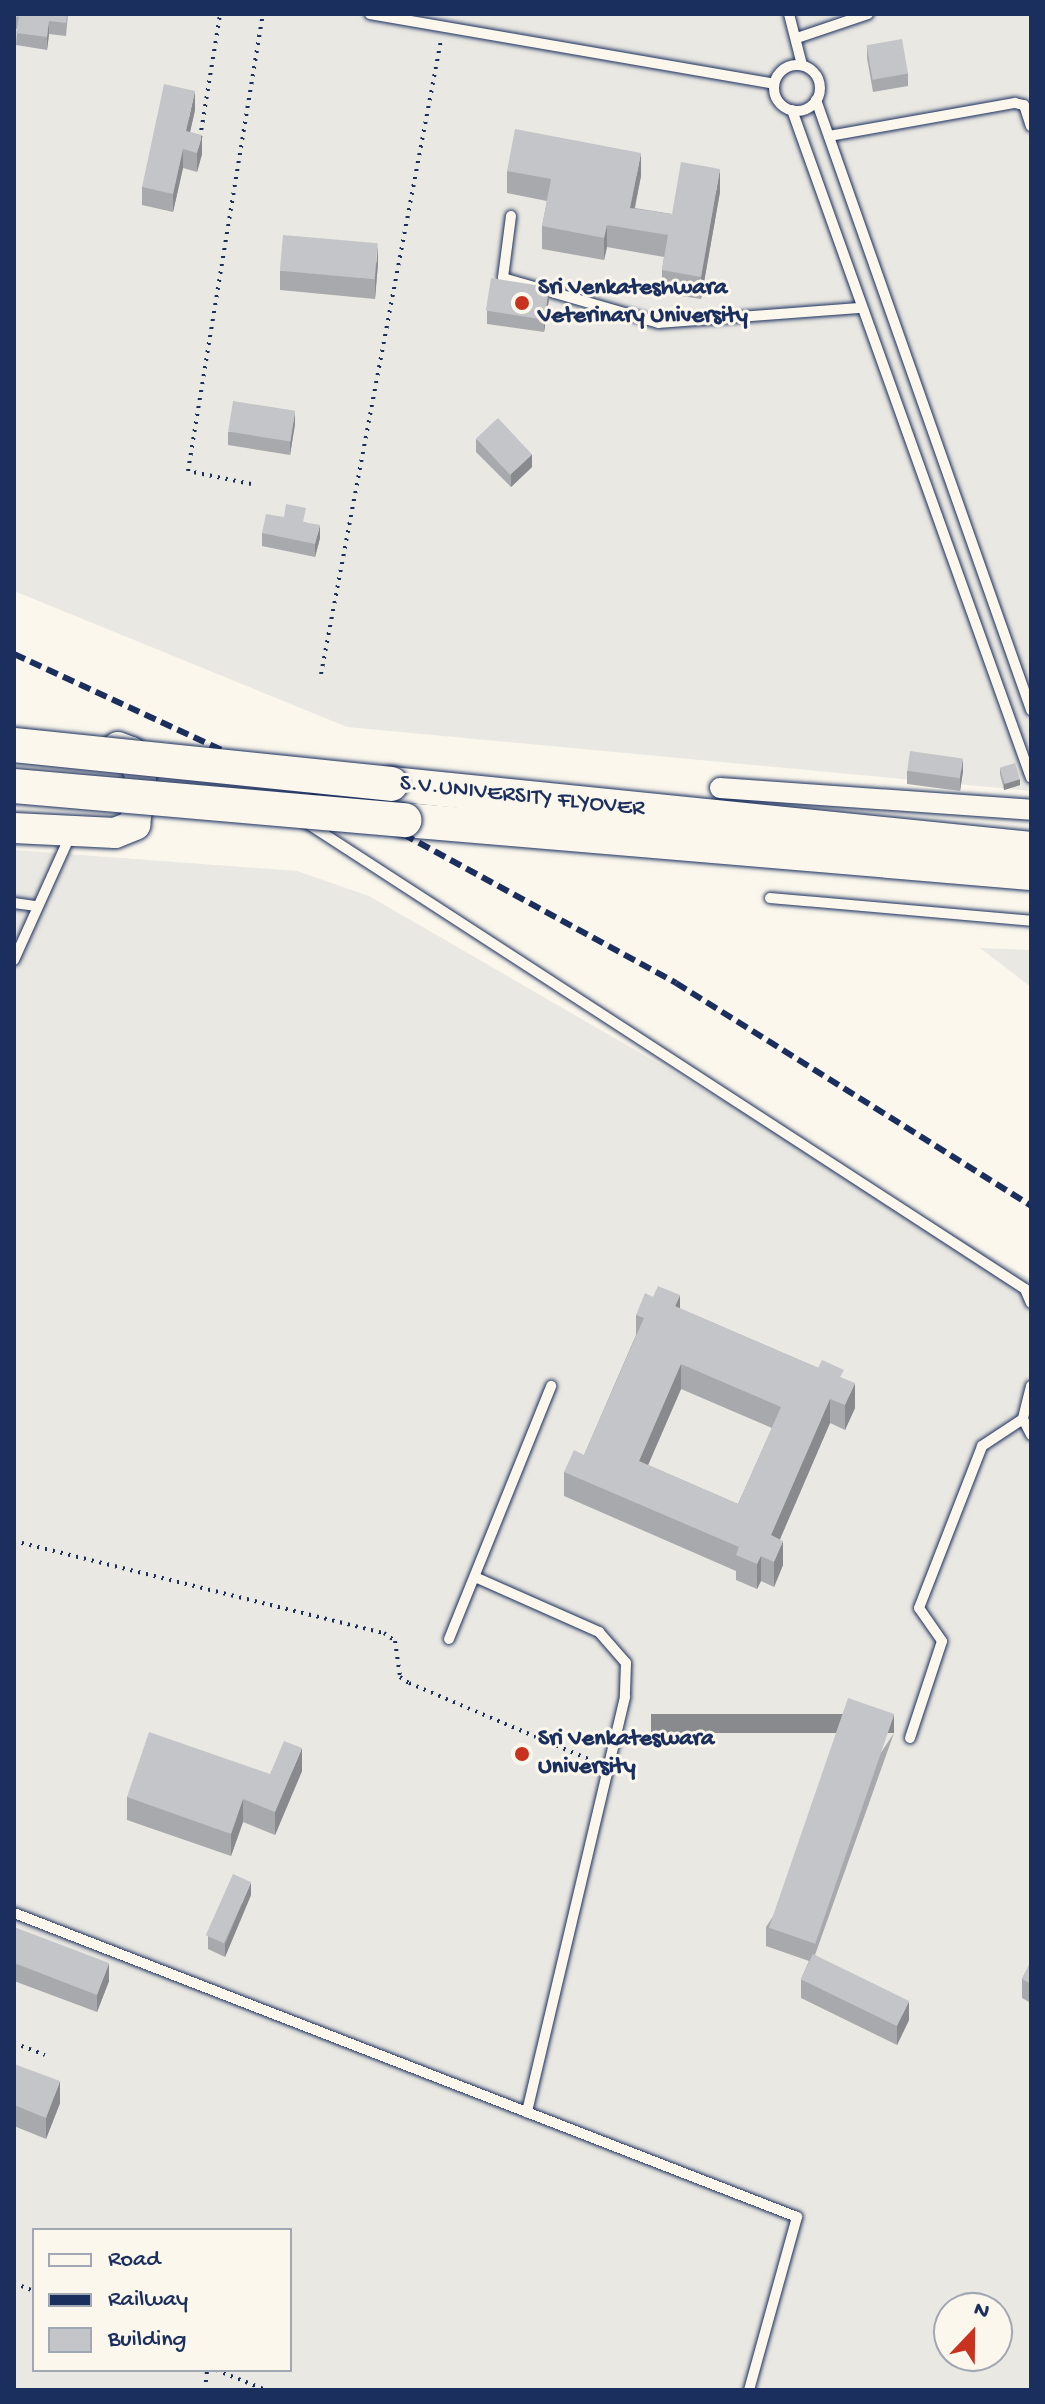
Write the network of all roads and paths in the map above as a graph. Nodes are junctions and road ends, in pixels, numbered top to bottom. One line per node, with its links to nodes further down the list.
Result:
1 (220, 14): 14 (path)
2 (263, 14): 17 (path)
3 (370, 14): 6 (lane)
4 (789, 14): 7 (lane)
5 (868, 14): 7 (lane)
6 (444, 27): 9 (lane); 18 (path)
7 (797, 38): 8 (lane)
8 (802, 65): 9 (lane); 10 (lane)
9 (774, 84): 11 (lane)
10 (816, 100): 11 (lane); 13 (lane)
11 (792, 110): 16 (lane)
12 (1031, 126): 13 (lane)
13 (829, 136): 19 (lane)
14 (199, 142)
15 (511, 216): 16 (lane)
16 (860, 308): 23 (lane)
17 (251, 484)
18 (321, 674)
19 (1031, 710)
20 (14, 728): 22 (street)
21 (14, 745): 31 (main road, S.V.UNIVERSITY FLYOVER, bridge)
22 (131, 752): 24 (lane); 30 (street)
23 (1031, 778)
24 (245, 782)
25 (14, 786): 32 (main road, S.V.UNIVERSITY FLYOVER, bridge)
26 (720, 788): 28 (street)
27 (257, 790): 38 (lane)
28 (1031, 810)
29 (14, 828): 30 (street)
30 (72, 833): 35 (lane)
31 (1031, 849)
32 (1031, 873)
33 (770, 898): 36 (lane)
34 (14, 903): 35 (lane)
35 (35, 906): 37 (lane)
36 (1031, 921)
37 (14, 960)
38 (1031, 1303)
39 (551, 1386): 44 (lane)
40 (1031, 1386): 41 (lane)
41 (1023, 1419): 42 (lane); 46 (lane)
42 (1031, 1435)
43 (14, 1541): 47 (path)
44 (475, 1577): 45 (lane); 47 (lane)
45 (449, 1639)
46 (910, 1738)
47 (608, 1767): 51 (lane)
48 (14, 1913): 51 (lane)
49 (14, 2043): 50 (path)
50 (45, 2055)
51 (527, 2113): 54 (lane)
52 (221, 2372): 53 (path)
53 (266, 2390)
54 (749, 2390)

